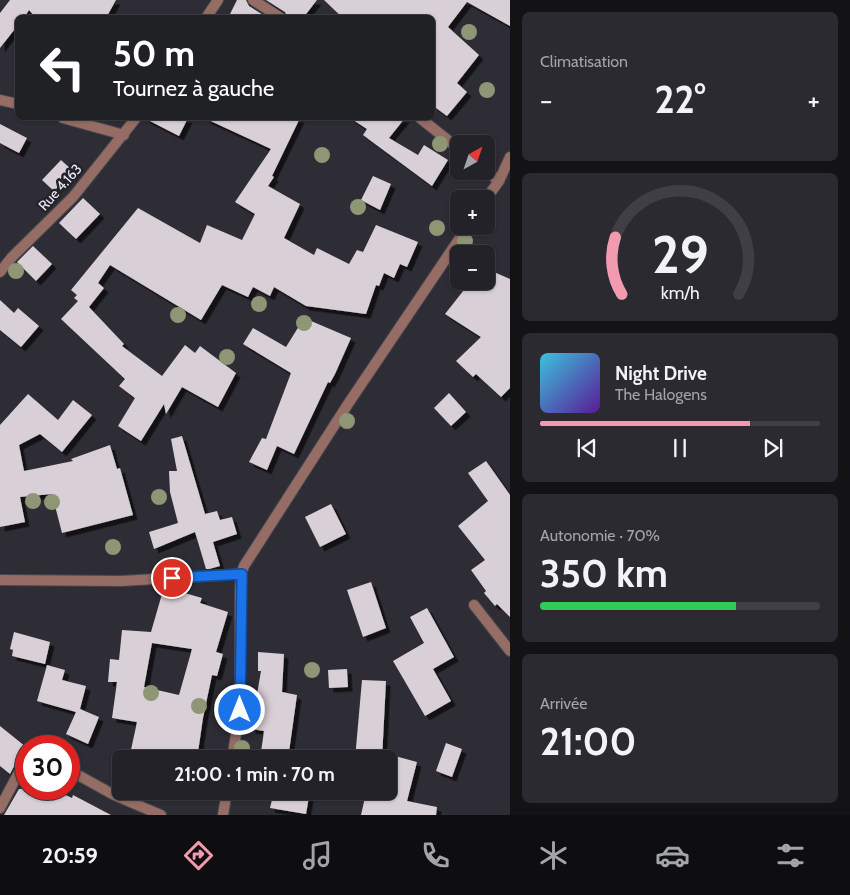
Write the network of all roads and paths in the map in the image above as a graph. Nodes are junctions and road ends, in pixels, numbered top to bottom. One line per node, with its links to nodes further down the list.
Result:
1 (218, 0): 3 (street)
2 (253, 0): 4 (street)
3 (208, 15)
4 (276, 15)
5 (0, 100): 6 (street)
6 (15, 103)
7 (70, 120): 10 (street)
8 (135, 120): 10 (street, Rue 4.163)
9 (423, 120): 11 (street)
10 (124, 135): 17 (street, Rue 4.163)
11 (450, 142)
12 (510, 157): 14 (street)
13 (495, 178): 14 (street)
14 (499, 181): 15 (street)
15 (492, 190)
16 (462, 235): 18 (street)
17 (0, 272)
18 (242, 574): 19 (street); 22 (street)
19 (0, 580)
20 (474, 605): 21 (street)
21 (510, 650)
22 (233, 750)
23 (80, 776): 27 (street)
24 (15, 780): 26 (street)
25 (226, 800): 28 (street)
26 (0, 808)
27 (161, 815)
28 (224, 815)

